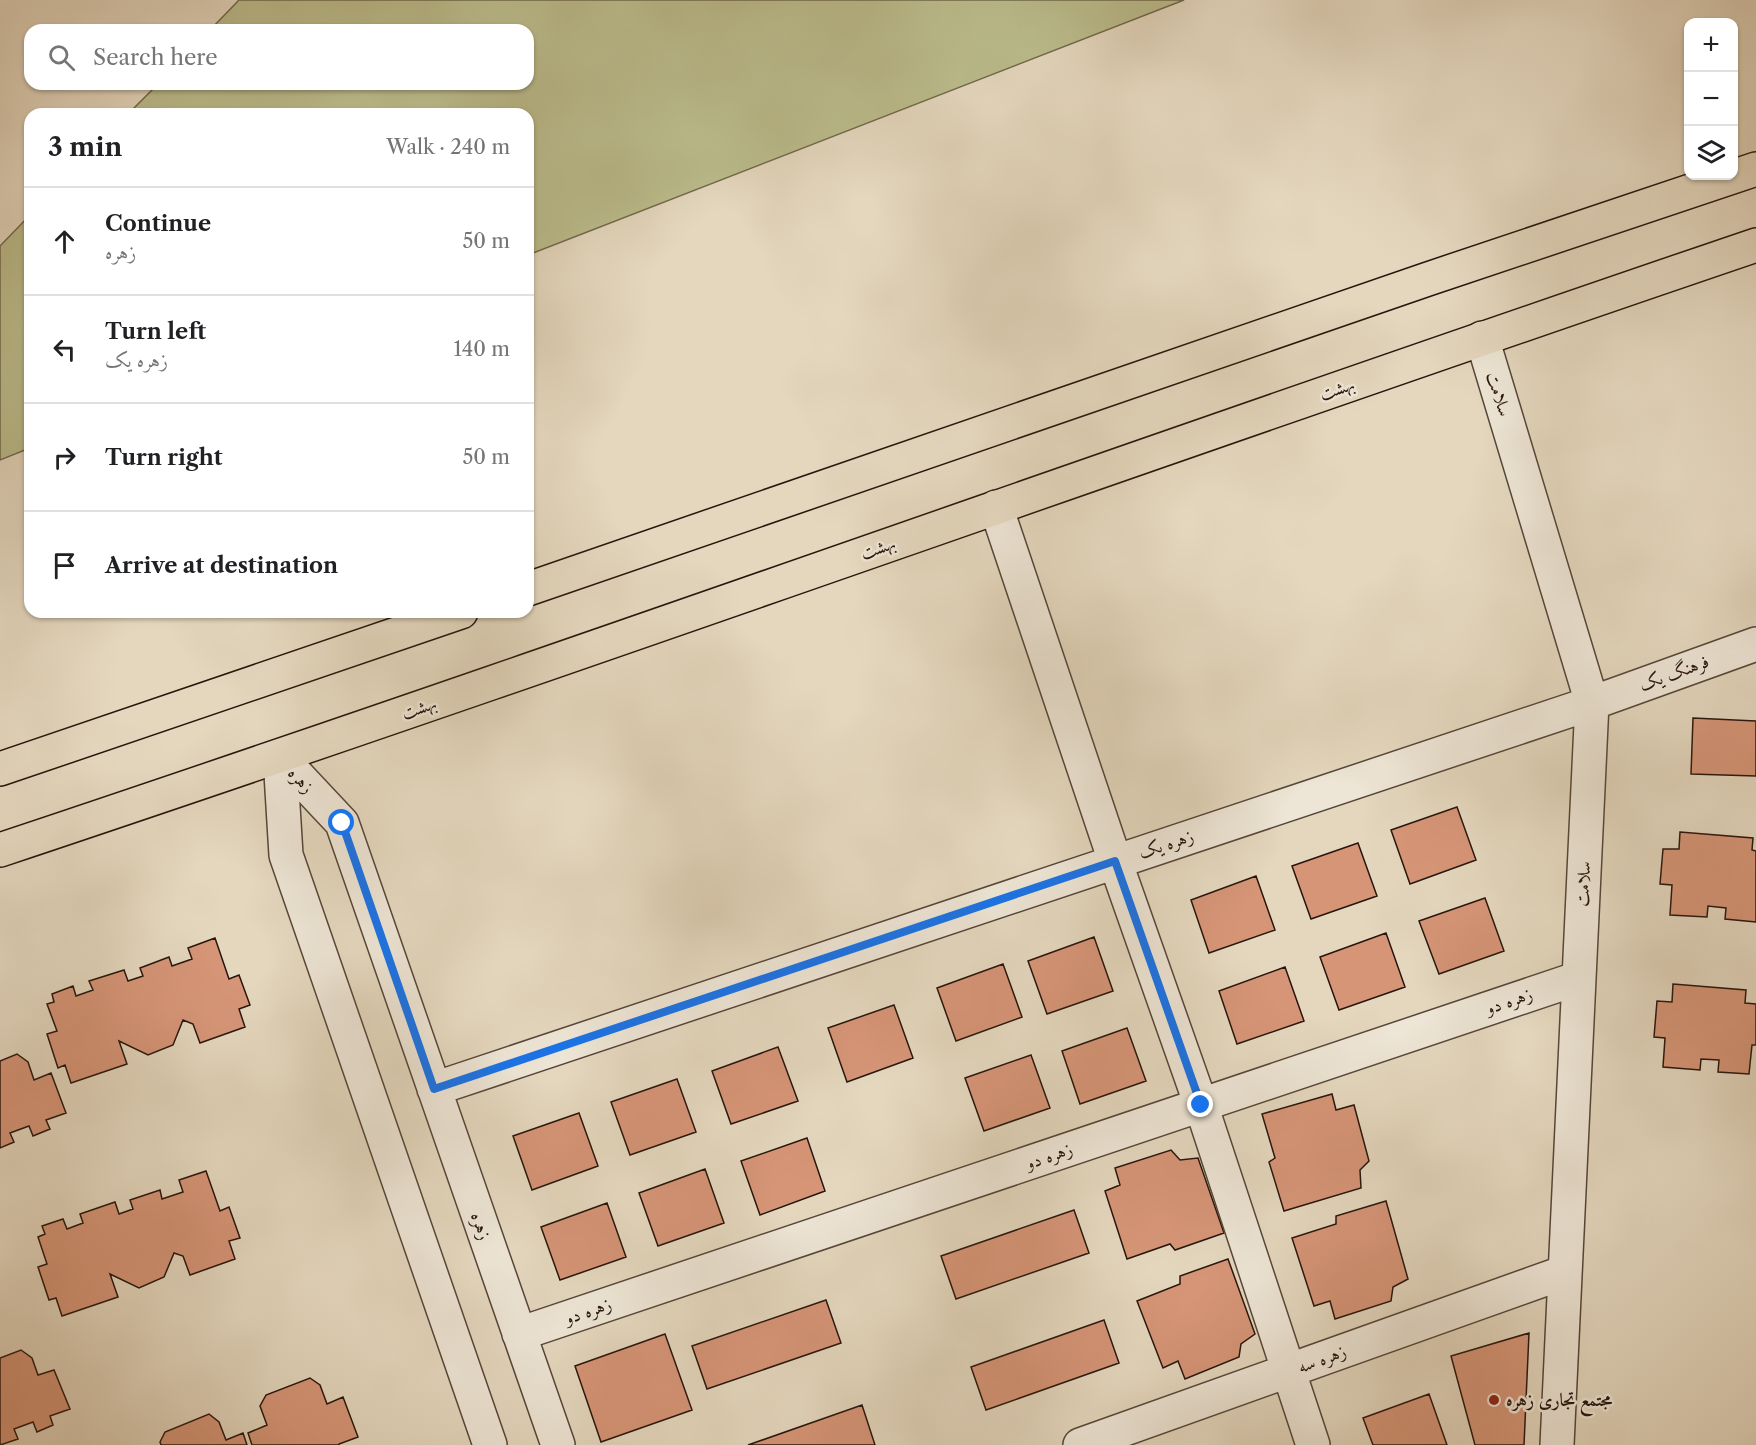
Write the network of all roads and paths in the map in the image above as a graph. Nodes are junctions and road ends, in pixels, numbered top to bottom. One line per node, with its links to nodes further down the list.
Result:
1 (1756, 169): 5 (main road)
2 (1756, 245): 3 (main road, بهشت)
3 (1482, 338): 4 (main road, بهشت); 8 (street, سلامت)
4 (996, 507): 9 (main road, بهشت); 12 (street)
5 (534, 587)
6 (442, 618): 10 (main road)
7 (1756, 644): 8 (street, فرهنگ یک)
8 (1592, 703): 12 (street, زهره یک); 13 (street, سلامت)
9 (280, 757): 11 (main road, بهشت); 14 (street, زهره); 19 (street, زهره)
10 (0, 768)
11 (0, 850)
12 (1115, 861): 14 (street, زهره یک); 15 (street)
13 (1578, 978): 15 (street, زهره دو); 16 (street, سلامت)
14 (434, 1089): 17 (street, زهره)
15 (1201, 1105): 17 (street, زهره دو); 18 (street)
16 (1565, 1272): 18 (street, زهره سه); 23 (street, سلامت)
17 (519, 1334): 20 (street, زهره)
18 (1288, 1371): 21 (street, زهره سه); 22 (street)
19 (490, 1445)
20 (558, 1445)
21 (1080, 1445)
22 (1313, 1445)
23 (1557, 1445)

